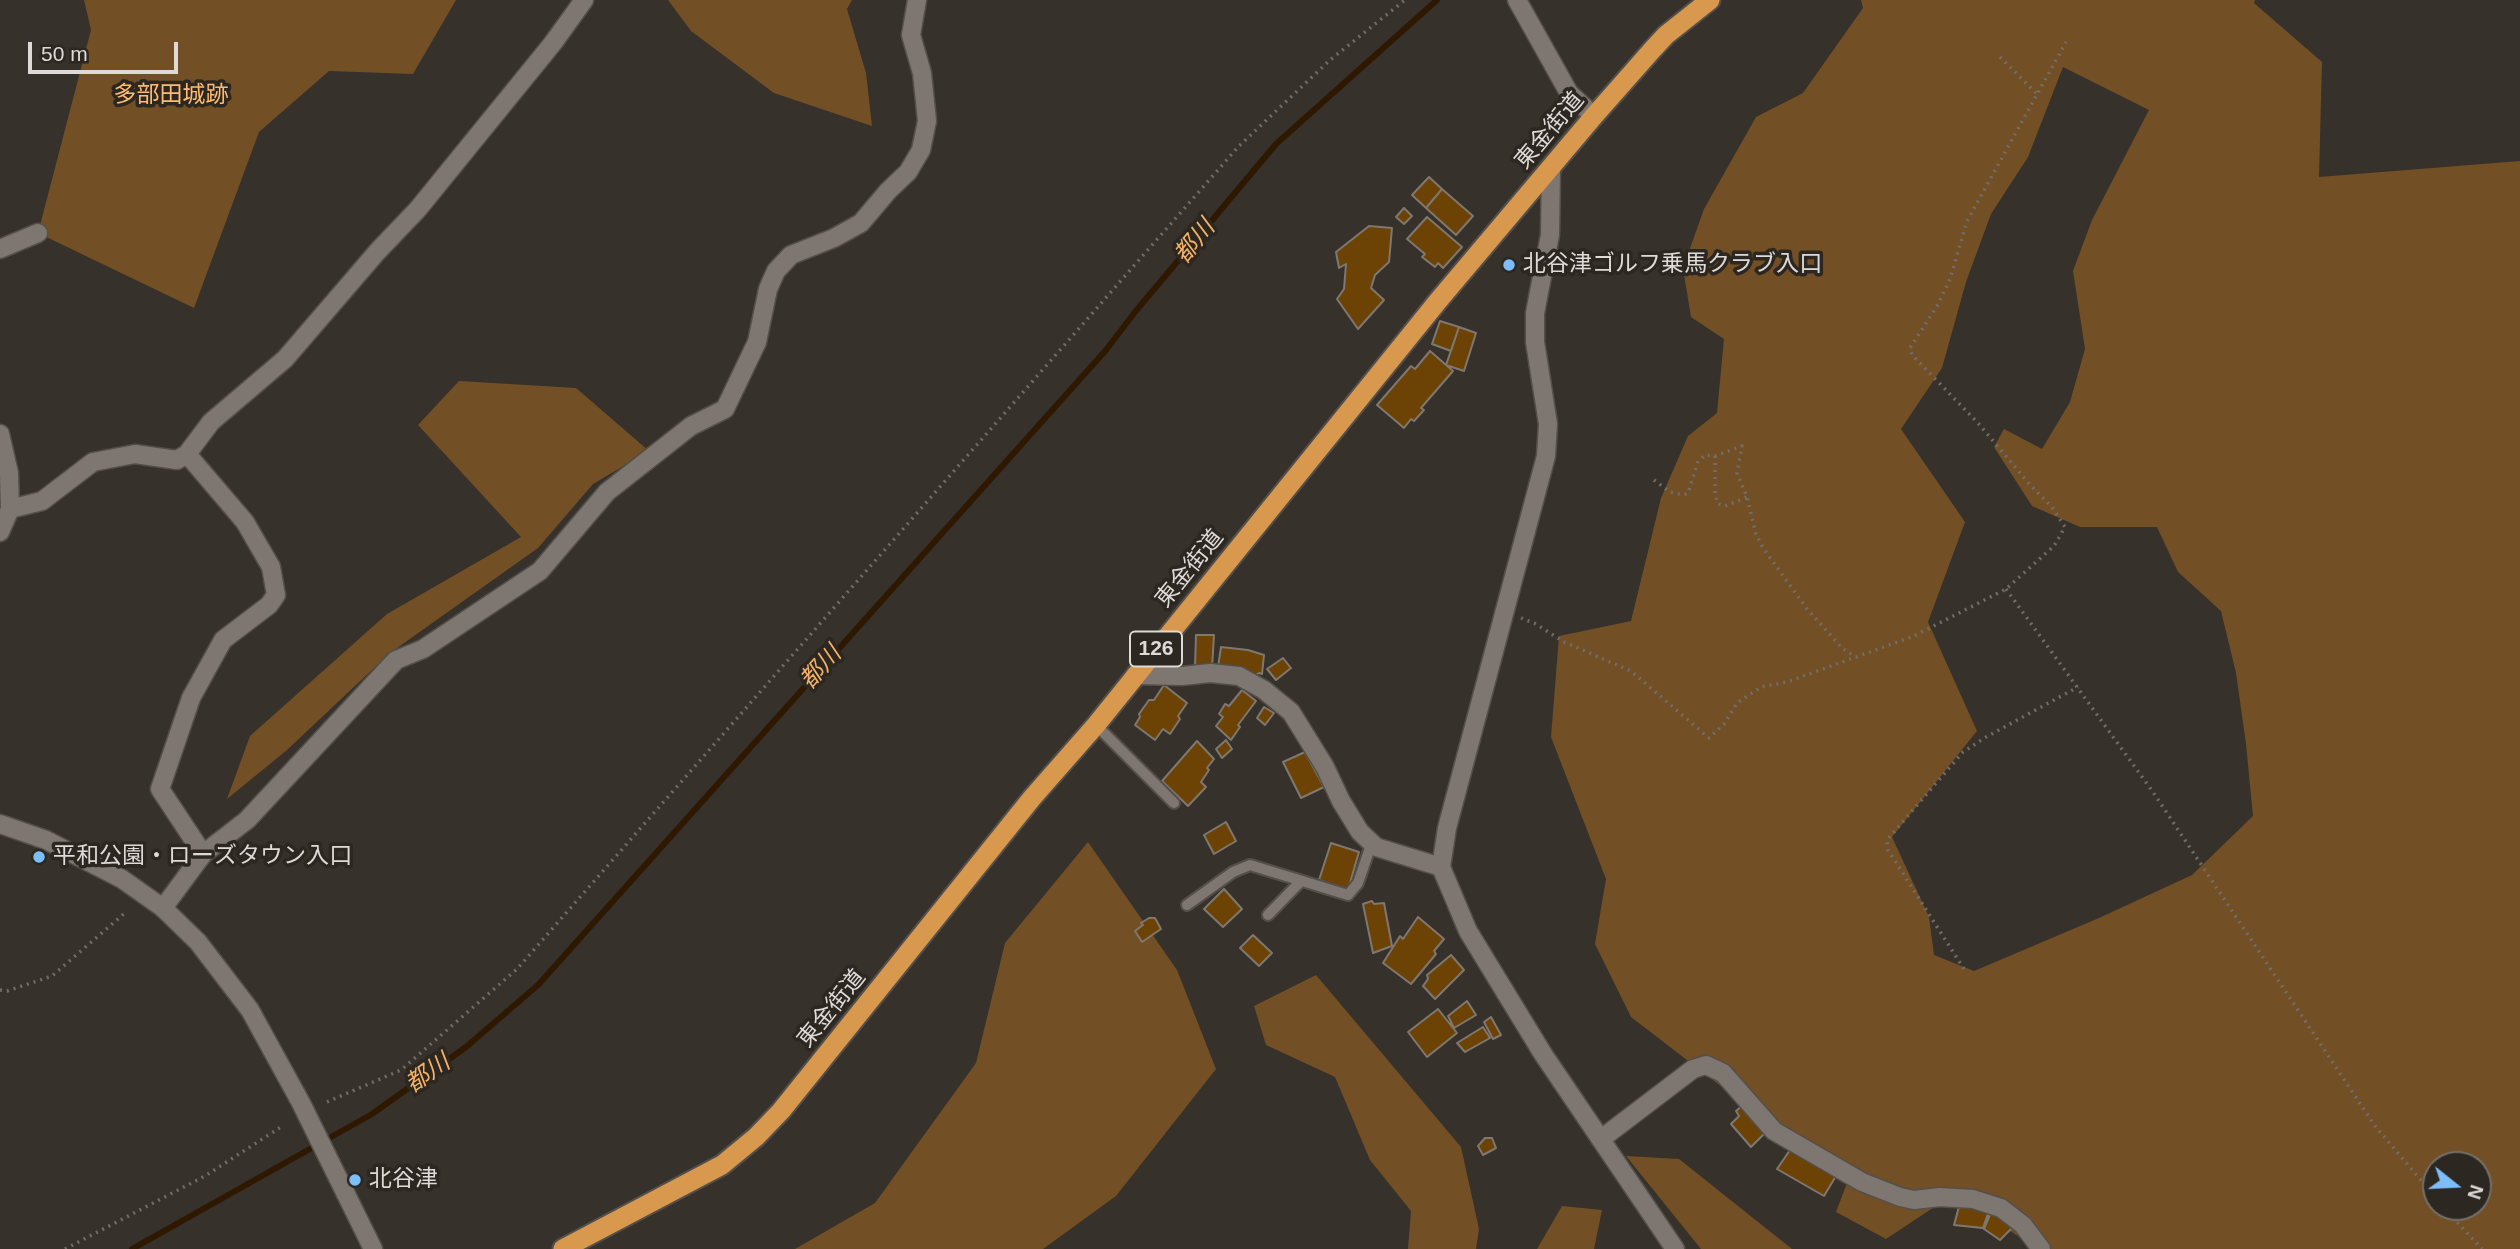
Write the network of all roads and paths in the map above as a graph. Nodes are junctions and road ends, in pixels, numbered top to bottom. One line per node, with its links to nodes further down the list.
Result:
1 (584, 0): 14 (street)
2 (917, 0): 29 (street)
3 (1405, 0): 38 (path)
4 (1517, 0): 9 (street)
5 (1710, 0): 9 (highway, 東金街道 / 126)
6 (2066, 43): 8 (path)
7 (2000, 57): 8 (path)
8 (2038, 95): 20 (path)
9 (1594, 116): 10 (highway, 東金街道 / 126)
10 (1551, 167): 21 (street); 23 (highway, 東金街道 / 126)
11 (38, 233): 12 (street)
12 (0, 249)
13 (0, 434): 18 (street)
14 (187, 454): 18 (street); 29 (street)
15 (1715, 456): 16 (path); 17 (path); 17 (path)
16 (1654, 480)
17 (1747, 497): 22 (path)
18 (10, 509): 19 (street)
19 (0, 533)
20 (2006, 589): 22 (path); 24 (path)
21 (1506, 612): 22 (path); 30 (street)
22 (1856, 657)
23 (1135, 675): 25 (highway, 東金街道 / 126); 28 (street)
24 (2078, 687): 36 (path); 41 (path)
25 (1096, 725): 26 (lane); 45 (highway, 東金街道 / 126)
26 (1174, 803)
27 (0, 824): 33 (street)
28 (1372, 842): 30 (street); 31 (lane)
29 (203, 854): 33 (street)
30 (1441, 867): 40 (street)
31 (1301, 881): 32 (lane); 35 (lane)
32 (1187, 905)
33 (163, 908): 44 (street)
34 (126, 912): 37 (path)
35 (1268, 915)
36 (1964, 969)
37 (0, 990)
38 (327, 1102)
39 (284, 1125): 43 (path)
40 (1601, 1139): 46 (street); 47 (street)
41 (2422, 1182)
42 (2456, 1221): 48 (path)
43 (65, 1249)
44 (373, 1249)
45 (563, 1249)
46 (1675, 1249)
47 (2041, 1249)
48 (2482, 1249)

